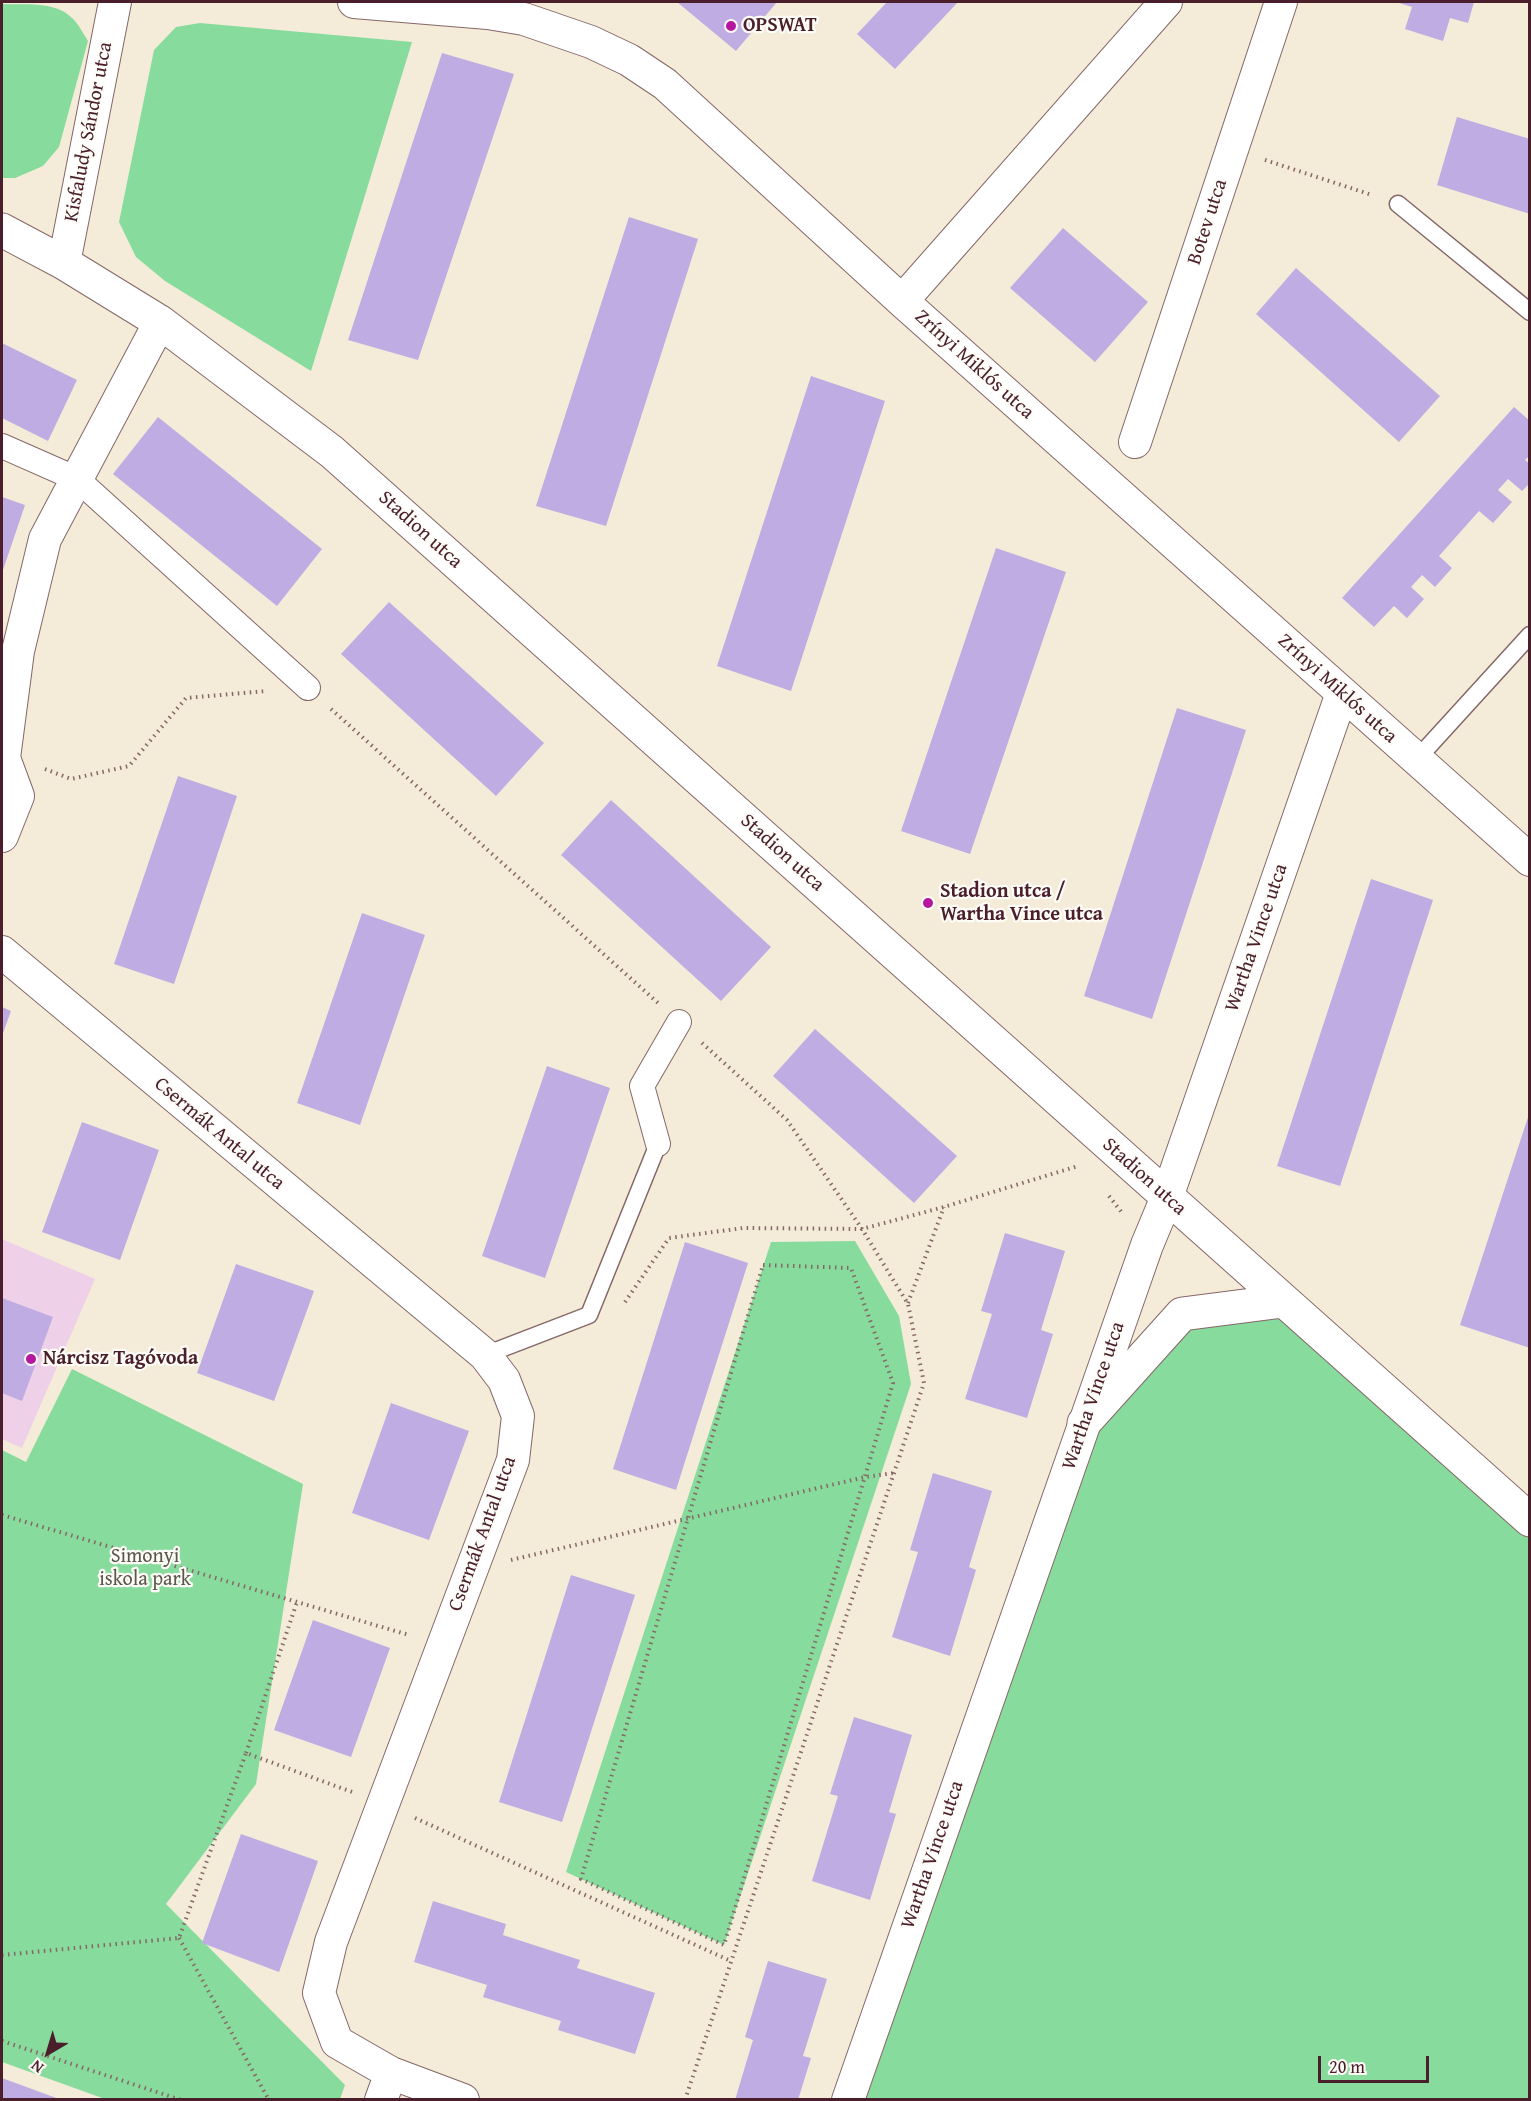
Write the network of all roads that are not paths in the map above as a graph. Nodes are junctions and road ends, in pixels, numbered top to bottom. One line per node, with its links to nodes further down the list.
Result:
1 (115, 2): 8 (street, Kisfaludy Sándor utca)
2 (354, 2): 5 (street, Zrínyi Miklós utca)
3 (1166, 2): 9 (street)
4 (1281, 2): 12 (street, Botev utca)
5 (527, 10): 9 (street, Zrínyi Miklós utca)
6 (1398, 204): 10 (lane)
7 (2, 230): 8 (street, Stadion utca)
8 (64, 263): 11 (street, Stadion utca)
9 (902, 301): 17 (street, Zrínyi Miklós utca)
10 (1530, 312)
11 (160, 322): 14 (street); 24 (street, Stadion utca)
12 (1135, 442)
13 (2, 446): 14 (street)
14 (77, 479): 16 (street); 19 (street)
15 (1530, 635): 18 (lane)
16 (308, 688)
17 (1342, 693): 18 (street, Zrínyi Miklós utca); 24 (street, Wartha Vince utca)
18 (1416, 759): 20 (street, Zrínyi Miklós utca)
19 (2, 836)
20 (1530, 860)
21 (2, 952): 26 (street, Csermák Antal utca)
22 (679, 1022): 23 (street)
23 (658, 1144): 26 (lane)
24 (1167, 1197): 25 (street, Stadion utca); 27 (street, Wartha Vince utca)
25 (1283, 1301): 27 (street); 28 (street, Stadion utca)
26 (485, 1355): 29 (street, Csermák Antal utca)
27 (1084, 1423): 31 (street, Wartha Vince utca)
28 (1530, 1520)
29 (386, 2086): 30 (street, Csermák Antal utca)
30 (463, 2100)
31 (848, 2100)

